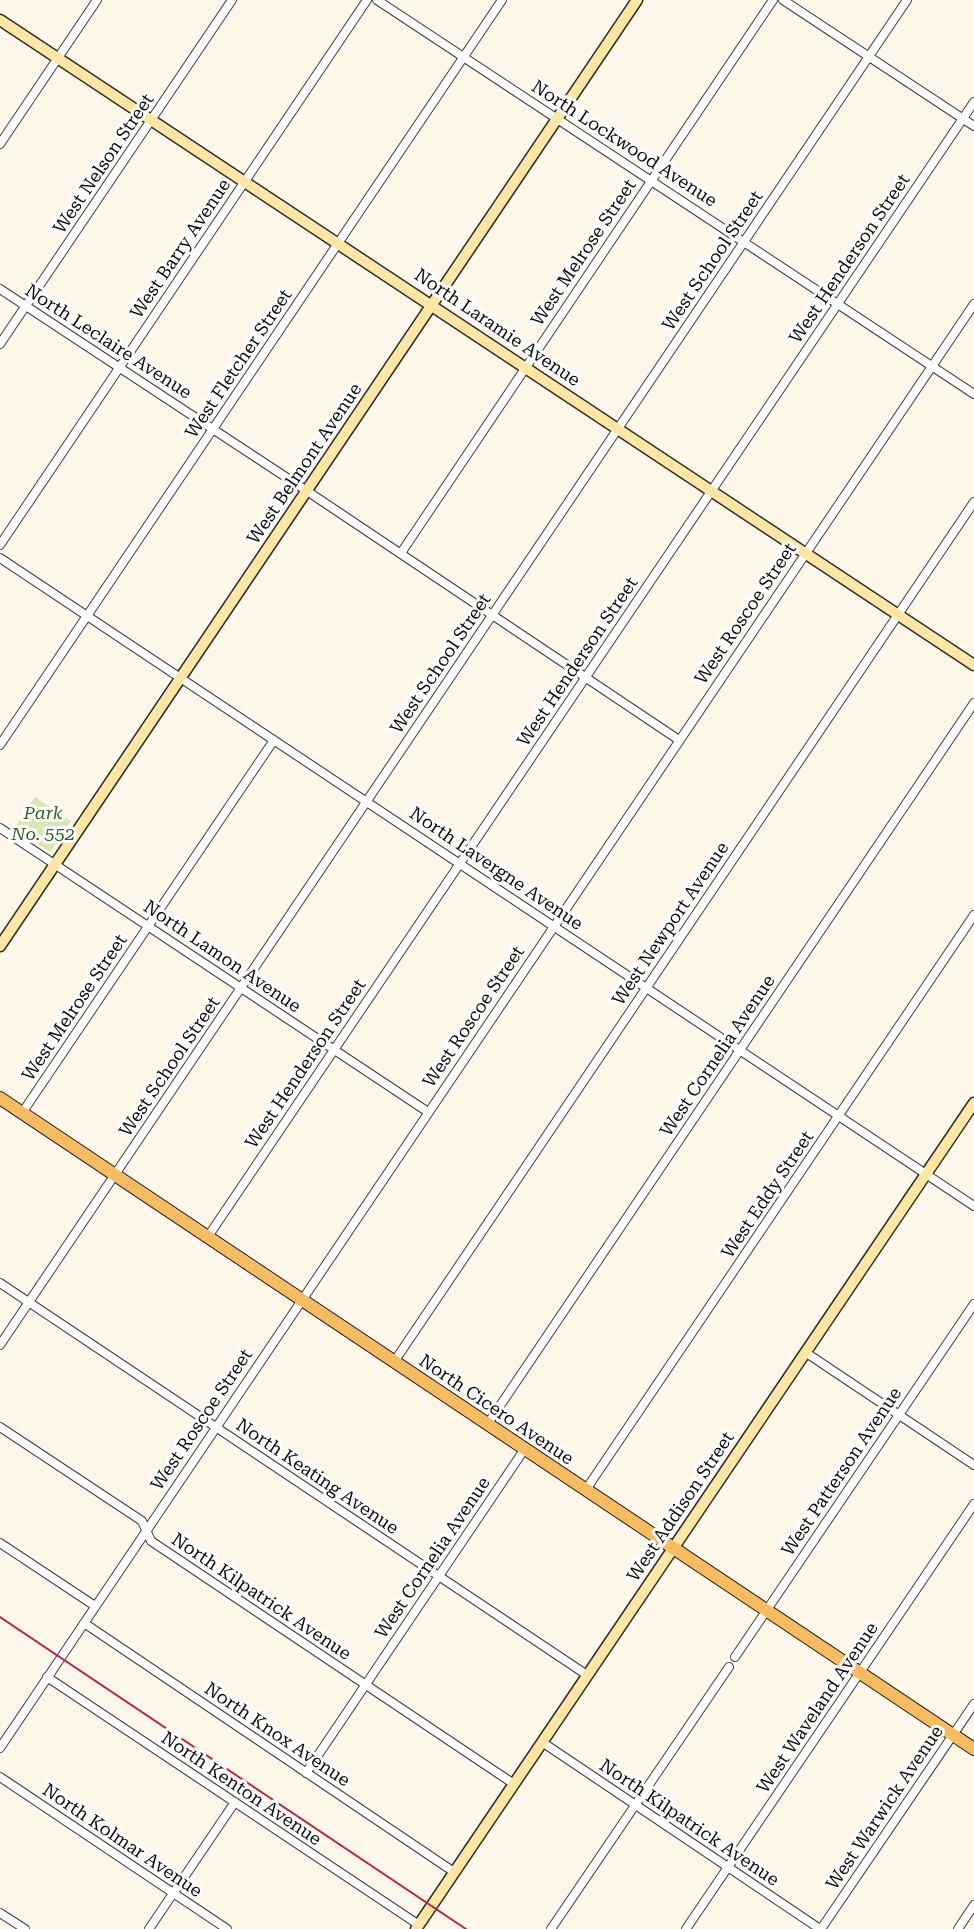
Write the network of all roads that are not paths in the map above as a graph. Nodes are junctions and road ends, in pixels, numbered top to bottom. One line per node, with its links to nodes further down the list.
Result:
1 (97, 0): 13 (street)
2 (232, 0): 17 (street, West Nelson Street)
3 (367, 0): 21 (street, West Barry Avenue)
4 (378, 0): 11 (street, North Lockwood Avenue)
5 (502, 0): 11 (street, West Fletcher Street)
6 (638, 0): 15 (street, West Belmont Avenue)
7 (773, 0): 20 (street, West Melrose Street)
8 (783, 0): 12 (street)
9 (907, 0): 12 (street, West School Street)
10 (0, 20): 13 (street, North Laramie Avenue)
11 (464, 57): 15 (street, North Lockwood Avenue); 23 (street, West Fletcher Street)
12 (869, 57): 16 (street); 22 (street, West School Street)
13 (58, 58): 17 (street, North Laramie Avenue); 19 (street)
14 (974, 102): 16 (street, West Henderson Street)
15 (558, 118): 20 (street, North Lockwood Avenue); 27 (street, West Belmont Avenue)
16 (963, 119): 18 (street); 25 (street, West Henderson Street)
17 (152, 120): 21 (street, North Laramie Avenue); 28 (street, West Nelson Street)
18 (974, 126)
19 (0, 144)
20 (652, 180): 22 (street, North Lockwood Avenue); 32 (street, West Melrose Street)
21 (245, 181): 23 (street, North Laramie Avenue); 31 (street, West Barry Avenue)
22 (744, 241): 25 (street, North Lockwood Avenue); 34 (street, West School Street)
23 (339, 244): 27 (street, North Laramie Avenue); 35 (street, West Fletcher Street)
24 (0, 289): 28 (street, North Leclaire Avenue)
25 (838, 304): 30 (street, North Lockwood Avenue); 37 (street, West Henderson Street)
26 (974, 304): 30 (street, West Roscoe Street)
27 (432, 305): 32 (street, North Laramie Avenue); 36 (street, West Belmont Avenue)
28 (26, 306): 29 (street, West Nelson Street); 31 (street, North Leclaire Avenue)
29 (0, 344)
30 (932, 366): 33 (street, North Lockwood Avenue); 41 (street, West Roscoe Street)
31 (120, 367): 35 (street, North Leclaire Avenue); 39 (street, West Barry Avenue)
32 (526, 367): 34 (street, North Laramie Avenue); 40 (street, West Melrose Street)
33 (974, 394)
34 (618, 428): 37 (street, North Laramie Avenue); 44 (street, West School Street)
35 (214, 429): 36 (street, North Leclaire Avenue); 45 (street, West Fletcher Street)
36 (307, 490): 40 (street, North Leclaire Avenue); 47 (street, West Belmont Avenue)
37 (712, 491): 41 (street, North Laramie Avenue); 48 (street, West Henderson Street)
38 (974, 502): 43 (street, West Newport Avenue)
39 (0, 546)
40 (400, 553): 44 (street, North Leclaire Avenue)
41 (806, 553): 43 (street, North Laramie Avenue); 51 (street, West Roscoe Street)
42 (0, 558): 45 (street, North Lavergne Avenue)
43 (897, 614): 46 (street, North Laramie Avenue); 62 (street, West Newport Avenue)
44 (493, 615): 48 (street, North Leclaire Avenue); 53 (street, West School Street)
45 (87, 616): 47 (street, North Lavergne Avenue); 52 (street, West Fletcher Street)
46 (974, 665)
47 (181, 678): 50 (street, North Lavergne Avenue); 55 (street, West Belmont Avenue)
48 (586, 678): 51 (street, North Leclaire Avenue); 56 (street, West Henderson Street)
49 (974, 703): 64 (street, West Cornelia Avenue)
50 (274, 740): 53 (street, North Lavergne Avenue); 58 (street, West Melrose Street)
51 (679, 740): 59 (street, West Roscoe Street)
52 (0, 745)
53 (367, 802): 56 (street, North Lavergne Avenue); 61 (street, West School Street)
54 (0, 828): 55 (street, North Lamon Avenue)
55 (55, 864): 58 (street, North Lamon Avenue); 60 (street, West Belmont Avenue)
56 (460, 864): 59 (street, North Lavergne Avenue); 63 (street, West Henderson Street)
57 (974, 915): 69 (street, West Eddy Street)
58 (148, 926): 61 (street, North Lamon Avenue); 68 (street, West Melrose Street)
59 (554, 926): 62 (street, North Lavergne Avenue); 67 (street, West Roscoe Street)
60 (0, 946)
61 (241, 988): 63 (street, North Lamon Avenue); 71 (street, West School Street)
62 (646, 988): 64 (street, North Lavergne Avenue); 80 (street, West Newport Avenue)
63 (334, 1050): 67 (street, North Lamon Avenue); 73 (street, West Henderson Street)
64 (740, 1050): 69 (street, North Lavergne Avenue); 82 (street, West Cornelia Avenue)
65 (0, 1098): 68 (main road, North Cicero Avenue)
66 (974, 1103): 70 (street, West Addison Street)
67 (428, 1112): 75 (street, West Roscoe Street)
68 (22, 1113): 71 (main road, North Cicero Avenue)
69 (839, 1117): 70 (street, North Lavergne Avenue); 87 (street, West Eddy Street)
70 (926, 1174): 72 (street, North Lavergne Avenue); 79 (street, West Addison Street)
71 (114, 1175): 73 (main road, North Cicero Avenue); 76 (street, West School Street)
72 (974, 1206)
73 (207, 1238): 75 (main road, North Cicero Avenue)
74 (0, 1283): 76 (street, North Keating Avenue)
75 (301, 1300): 80 (main road, North Cicero Avenue); 84 (street, West Roscoe Street)
76 (29, 1303): 78 (street, West School Street); 84 (street, North Keating Avenue)
77 (974, 1304): 81 (street, West Patterson Avenue)
78 (0, 1345)
79 (805, 1352): 81 (street); 91 (street, West Addison Street)
80 (394, 1362): 82 (main road, North Cicero Avenue)
81 (899, 1415): 86 (street); 94 (street, West Patterson Avenue)
82 (487, 1425): 85 (main road, North Cicero Avenue)
83 (0, 1427): 89 (street, North Kilpatrick Avenue)
84 (216, 1427): 89 (street, West Roscoe Street); 92 (street, North Keating Avenue)
85 (524, 1450): 87 (main road, North Cicero Avenue); 92 (street, West Cornelia Avenue)
86 (974, 1465)
87 (585, 1491): 91 (main road, North Cicero Avenue)
88 (974, 1504): 98 (street, West Waveland Avenue)
89 (146, 1531): 93 (street, West Roscoe Street); 101 (street, North Kilpatrick Avenue)
90 (0, 1543): 93 (street)
91 (672, 1549): 94 (main road, North Cicero Avenue); 99 (street, West Addison Street)
92 (439, 1577): 99 (street, North Keating Avenue); 101 (street, West Cornelia Avenue)
93 (95, 1606): 95 (street, West Roscoe Street)
94 (766, 1611): 96 (street, West Patterson Avenue); 98 (main road, North Cicero Avenue)
95 (84, 1623): 100 (street, West Roscoe Street); 107 (street, North Knox Avenue)
96 (735, 1657)
97 (729, 1667): 111 (street)
98 (860, 1673): 103 (main road, North Cicero Avenue); 112 (street, West Waveland Avenue)
99 (587, 1676): 104 (street, West Addison Street)
100 (47, 1677): 105 (street, West Roscoe Street); 110 (street, North Kenton Avenue)
101 (366, 1685): 107 (street, West Cornelia Avenue); 109 (street, North Kilpatrick Avenue)
102 (974, 1704): 103 (street, West Warwick Avenue)
103 (953, 1735): 106 (main road, North Cicero Avenue); 123 (street, West Warwick Avenue)
104 (542, 1742): 109 (street, West Addison Street); 111 (street, North Kilpatrick Avenue)
105 (0, 1748)
106 (974, 1749)
107 (306, 1773): 113 (street, North Knox Avenue)
108 (0, 1777): 114 (street, North Kolmar Avenue)
109 (514, 1784): 113 (street, West Addison Street)
110 (235, 1802): 114 (street); 117 (street, North Kenton Avenue)
111 (635, 1805): 112 (street, North Kilpatrick Avenue); 121 (street)
112 (728, 1867): 122 (street, West Waveland Avenue); 123 (street, North Kilpatrick Avenue)
113 (454, 1872): 117 (street, West Addison Street)
114 (173, 1893): 119 (street); 120 (street, North Kolmar Avenue)
115 (974, 1905): 124 (street)
116 (0, 1912): 118 (street)
117 (418, 1927)
118 (25, 1929)
119 (149, 1929)
120 (227, 1929)
121 (551, 1929)
122 (686, 1929)
123 (821, 1929)
124 (958, 1929)

